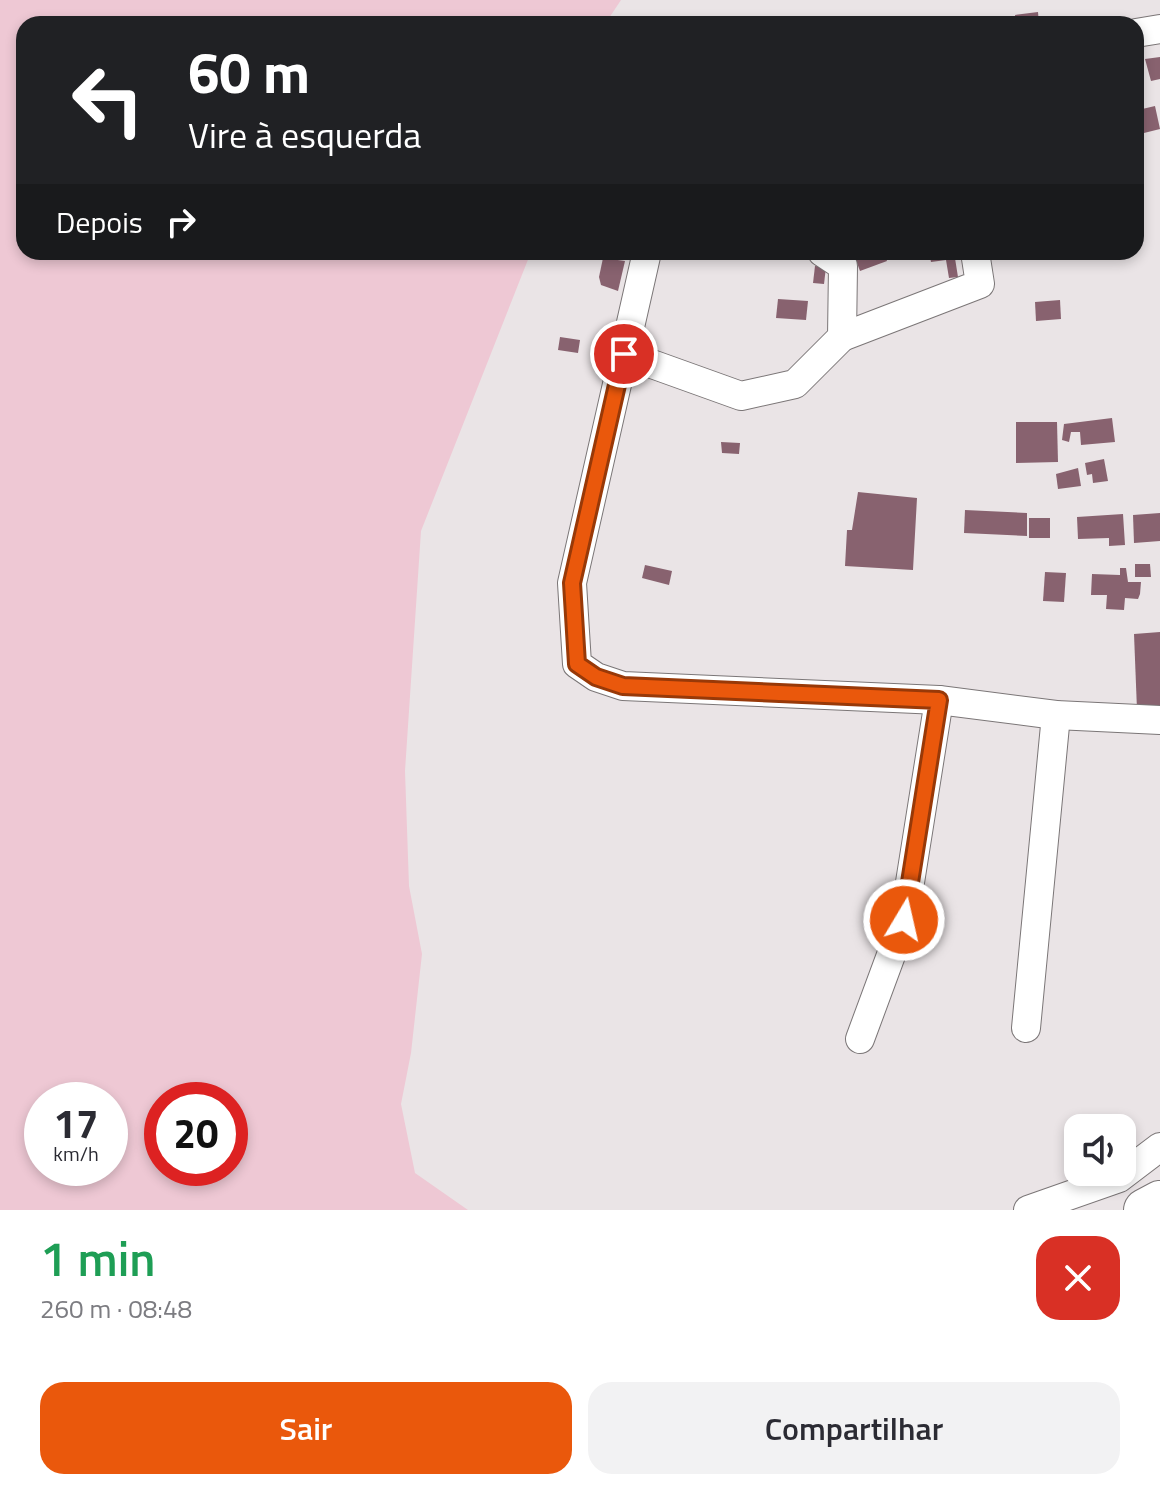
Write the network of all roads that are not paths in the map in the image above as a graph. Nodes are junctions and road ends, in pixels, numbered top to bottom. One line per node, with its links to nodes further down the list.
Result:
1 (645, 260): 5 (street)
2 (834, 260): 4 (street)
3 (976, 260): 4 (street)
4 (842, 337): 5 (street)
5 (624, 354): 6 (street)
6 (939, 700): 7 (street); 10 (street)
7 (1056, 715): 8 (street); 9 (street)
8 (1160, 720)
9 (1026, 1028)
10 (860, 1039)
11 (1160, 1147): 13 (street)
12 (1160, 1202): 14 (highway)
13 (1028, 1210)
14 (1145, 1210)

